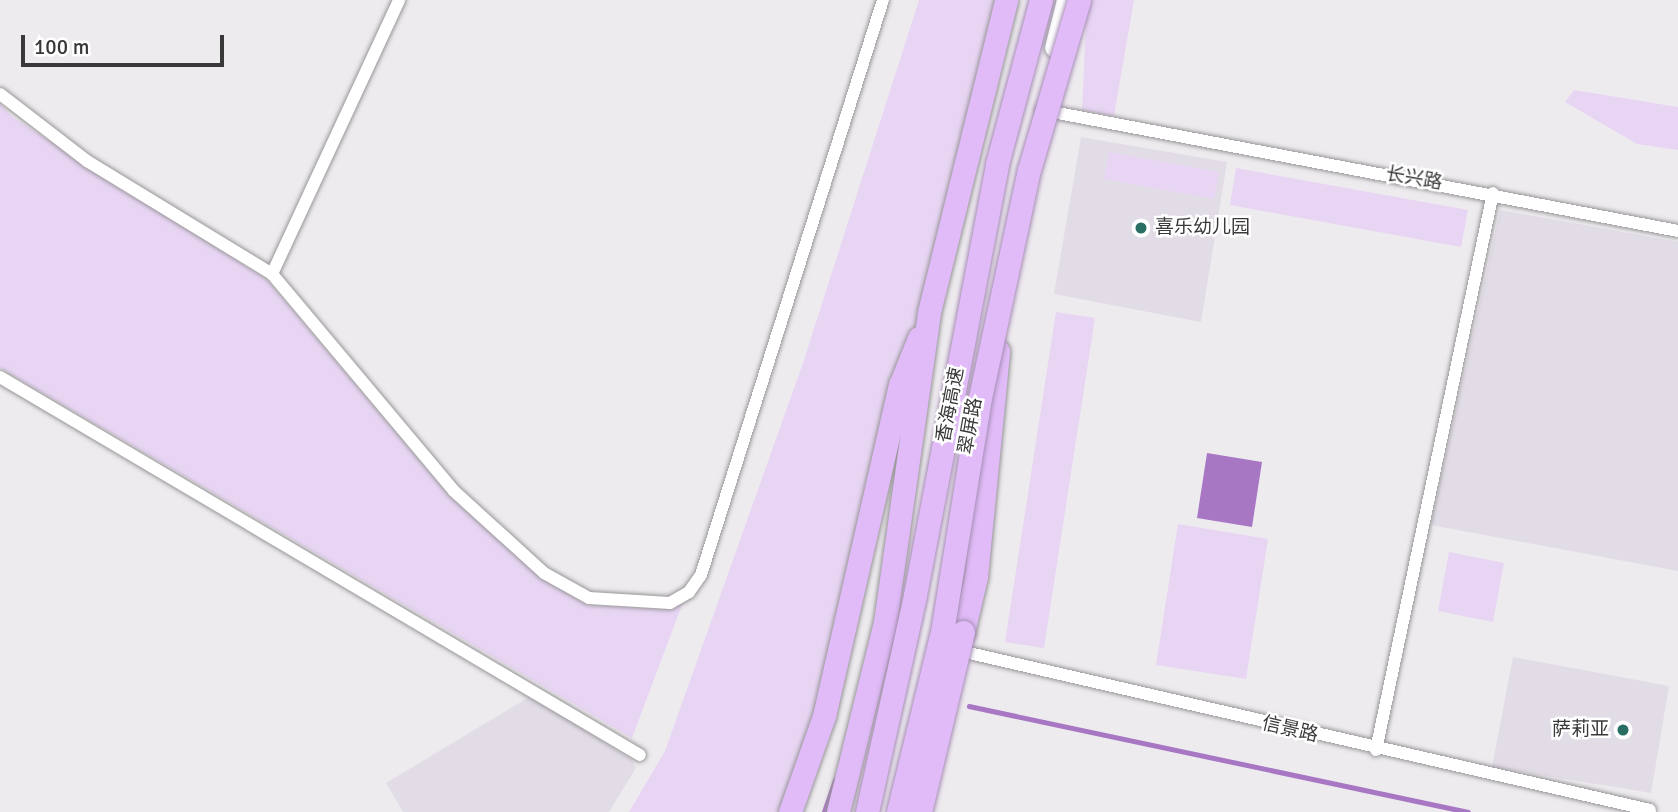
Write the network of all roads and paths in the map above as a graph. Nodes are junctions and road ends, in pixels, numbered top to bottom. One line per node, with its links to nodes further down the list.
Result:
1 (399, 0): 12 (street)
2 (883, 0): 12 (street)
3 (1006, 0): 13 (highway, 香海高速)
4 (1035, 0): 22 (main road, 翠屏路)
5 (1041, 0): 22 (highway, 香海高速, bridge)
6 (1066, 0): 9 (main road, 翠屏路)
7 (1079, 0): 14 (highway, bridge)
8 (0, 94): 12 (street)
9 (1039, 109): 10 (street, 长兴路); 16 (main road, 翠屏路)
10 (1493, 193): 11 (street, 长兴路); 17 (street)
11 (1678, 231)
12 (272, 274)
13 (929, 312): 20 (highway); 21 (highway, 香海高速)
14 (1001, 313): 23 (highway, bridge); 24 (highway, bridge)
15 (0, 377): 18 (street)
16 (932, 645): 17 (street, 信景路); 23 (main road, 翠屏路)
17 (1376, 750): 19 (street, 信景路)
18 (640, 755)
19 (1650, 810)
20 (790, 812)
21 (838, 812)
22 (869, 812)
23 (896, 812)
24 (920, 812)

